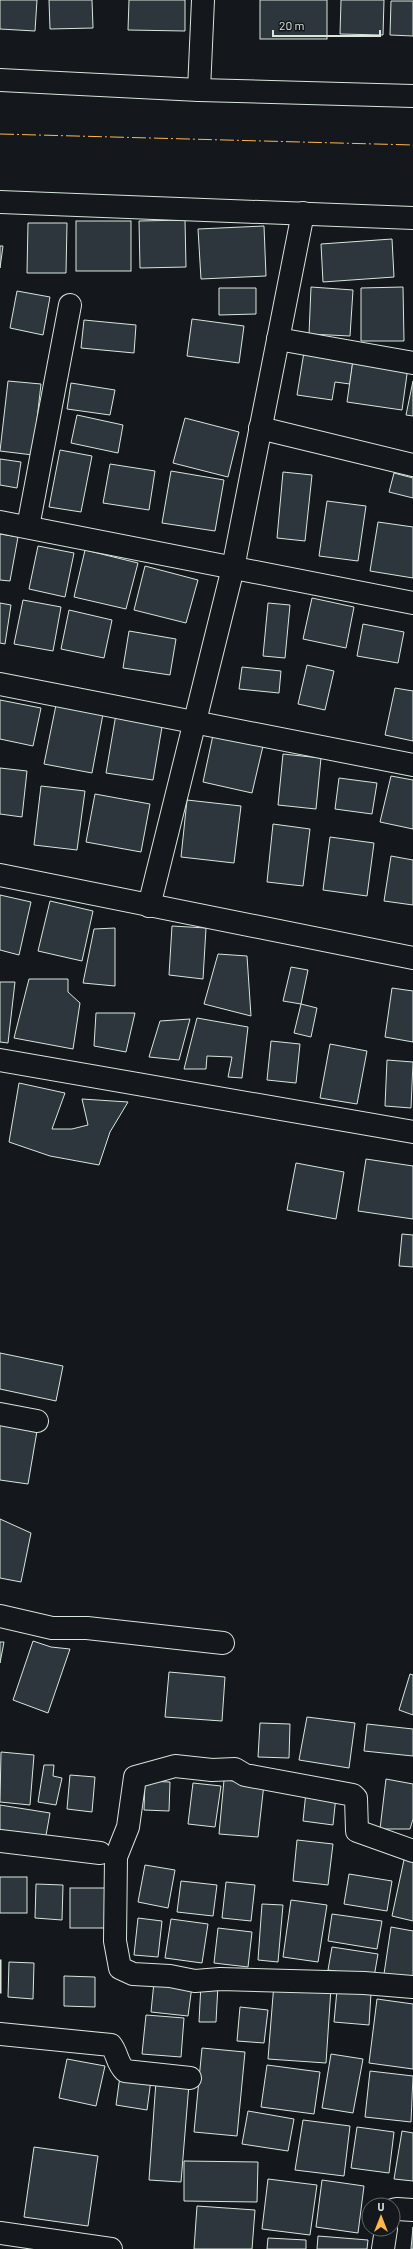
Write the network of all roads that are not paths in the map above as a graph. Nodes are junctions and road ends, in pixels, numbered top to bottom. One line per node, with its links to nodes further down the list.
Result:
1 (203, 0): 3 (street)
2 (0, 80): 3 (street)
3 (199, 90): 4 (street)
4 (413, 96)
5 (0, 202): 6 (street)
6 (303, 214): 7 (street); 9 (street)
7 (413, 218)
8 (70, 305): 14 (street)
9 (278, 339): 10 (street); 11 (street)
10 (413, 363)
11 (260, 428): 12 (street); 15 (street)
12 (413, 465)
13 (0, 522): 14 (street)
14 (28, 527): 15 (street)
15 (233, 568): 16 (street); 18 (street)
16 (413, 603)
17 (0, 684): 18 (street)
18 (195, 721): 19 (street); 21 (street)
19 (413, 765)
20 (0, 875): 21 (street)
21 (149, 906): 22 (street)
22 (413, 958)
23 (0, 1060): 24 (street)
24 (413, 1132)
25 (0, 1414): 26 (street)
26 (37, 1421)
27 (0, 1616): 28 (street)
28 (223, 1643)
29 (0, 1841): 31 (street)
30 (413, 1851): 32 (street)
31 (100, 1853)
32 (413, 1987)
33 (0, 2034): 34 (street)
34 (190, 2078)
35 (401, 2209): 36 (street)
36 (413, 2210)
37 (0, 2233): 39 (street)
38 (385, 2237): 40 (street)
39 (111, 2249)
40 (383, 2249)

